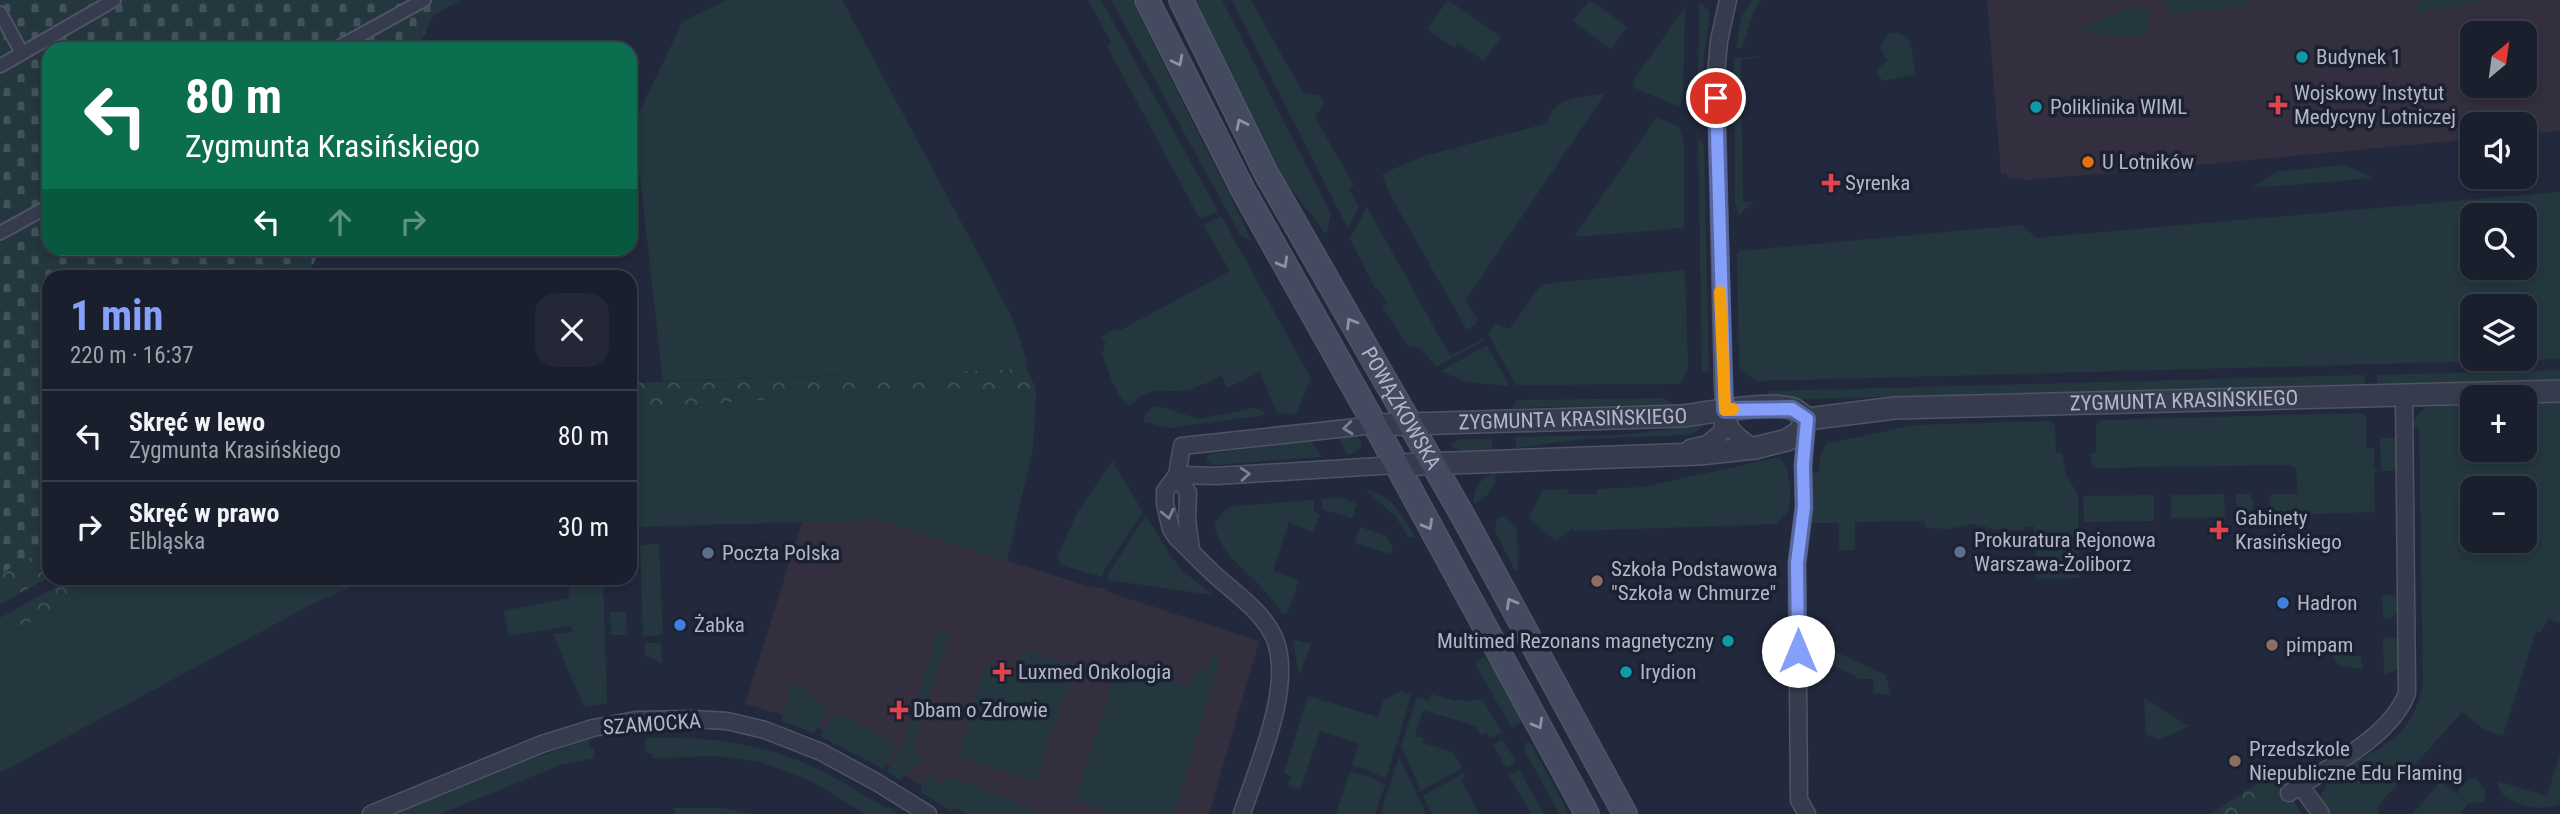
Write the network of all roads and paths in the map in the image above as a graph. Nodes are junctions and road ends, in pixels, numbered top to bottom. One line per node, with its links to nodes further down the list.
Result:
1 (114, 0): 6 (street)
2 (424, 0): 8 (street)
3 (1147, 0): 18 (main road, POWĄZKOWSKA, one-way to 18)
4 (1181, 0): 17 (main road, POWĄZKOWSKA, one-way to 4)
5 (1728, 0): 15 (street)
6 (98, 4): 9 (street)
7 (0, 13): 9 (street)
8 (348, 42)
9 (22, 53): 10 (street)
10 (0, 66)
11 (42, 210): 12 (street)
12 (0, 233)
13 (2560, 391): 14 (street, ZYGMUNTA KRASIŃSKIEGO)
14 (2404, 395): 16 (street, ZYGMUNTA KRASIŃSKIEGO); 31 (street)
15 (1725, 410): 16 (street, ZYGMUNTA KRASIŃSKIEGO); 17 (street, ZYGMUNTA KRASIŃSKIEGO); 19 (street); 20 (street)
16 (1807, 419): 19 (street, ZYGMUNTA KRASIŃSKIEGO); 30 (street)
17 (1410, 424): 18 (street, ZYGMUNTA KRASIŃSKIEGO); 21 (main road, POWĄZKOWSKA)
18 (1375, 425): 22 (main road, POWĄZKOWSKA); 23 (street, one-way to 23)
19 (1755, 448): 20 (street, ZYGMUNTA KRASIŃSKIEGO)
20 (1637, 456): 21 (street, ZYGMUNTA KRASIŃSKIEGO)
21 (1434, 464): 22 (street, ZYGMUNTA KRASIŃSKIEGO); 29 (main road, POWĄZKOWSKA, one-way to 21)
22 (1396, 465): 23 (street, one-way to 22); 28 (main road, POWĄZKOWSKA, one-way to 28)
23 (1177, 475): 24 (street); 24 (street, one-way to 24)
24 (1191, 550): 27 (street)
25 (371, 814): 26 (street, SZAMOCKA)
26 (928, 814)
27 (1242, 814)
28 (1587, 814)
29 (1625, 814)
30 (1807, 814)
31 (2321, 814)

